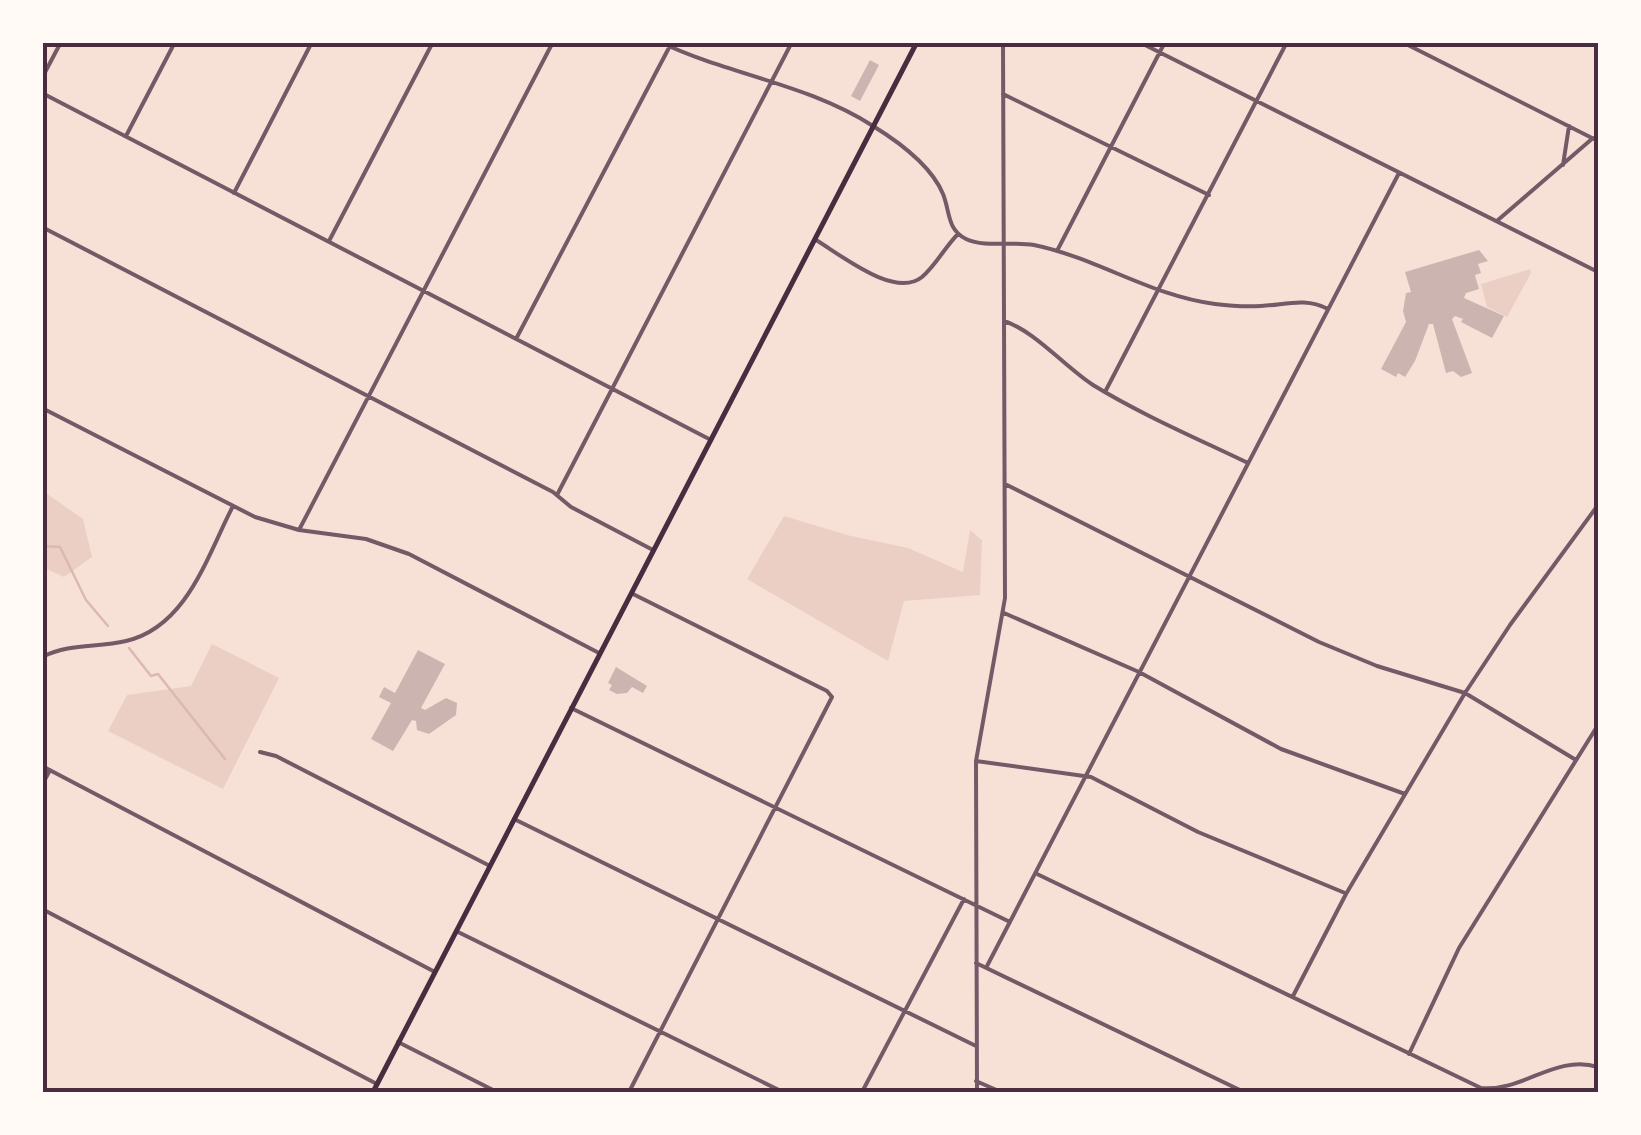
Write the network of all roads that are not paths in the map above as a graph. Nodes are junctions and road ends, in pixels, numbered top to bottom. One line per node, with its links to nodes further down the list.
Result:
1 (61, 42): 16 (street)
2 (175, 42): 23 (street)
3 (312, 42): 28 (street)
4 (433, 42): 34 (street)
5 (553, 42): 38 (street)
6 (660, 42): 14 (street)
7 (792, 42): 17 (street)
8 (917, 42): 21 (highway)
9 (1003, 42): 19 (street)
10 (1139, 42): 15 (street)
11 (1165, 42): 15 (street)
12 (1288, 42): 20 (street)
13 (1402, 42): 22 (street)
14 (671, 45): 17 (street); 42 (street)
15 (1160, 53): 20 (street); 25 (street)
16 (42, 78)
17 (772, 81): 21 (street); 43 (street)
18 (42, 93): 23 (street)
19 (1003, 94): 25 (street); 35 (street)
20 (1257, 102): 27 (street); 29 (street)
21 (874, 126): 32 (street); 33 (highway)
22 (1569, 126): 24 (street); 26 (street)
23 (126, 136): 28 (street)
24 (1596, 140): 26 (street)
25 (1110, 147): 29 (street); 36 (street)
26 (1564, 165): 30 (street)
27 (1400, 173): 30 (street); 40 (street)
28 (234, 192): 34 (street)
29 (1208, 195): 39 (street)
30 (1496, 221): 37 (street)
31 (42, 227): 45 (street)
32 (958, 234): 33 (street); 35 (street)
33 (815, 240): 47 (highway)
34 (329, 241): 38 (street)
35 (1004, 242): 36 (street); 41 (street)
36 (1057, 251): 39 (street)
37 (1598, 272)
38 (424, 290): 42 (street); 45 (street)
39 (1158, 290): 40 (street); 44 (street)
40 (1328, 309): 48 (street)
41 (1004, 322): 44 (street); 49 (street)
42 (516, 338): 43 (street)
43 (612, 388): 47 (street); 50 (street)
44 (1105, 392): 48 (street)
45 (368, 396): 50 (street); 53 (street)
46 (42, 408): 52 (street)
47 (711, 440): 54 (highway)
48 (1248, 463): 55 (street)
49 (1005, 484): 55 (street); 57 (street)
50 (558, 495): 54 (street)
51 (1598, 505): 61 (street)
52 (232, 506): 53 (street); 59 (street)
53 (299, 530): 58 (street)
54 (653, 550): 56 (highway)
55 (1189, 576): 60 (street); 61 (street)
56 (631, 593): 58 (highway); 72 (street)
57 (1003, 613): 60 (street); 66 (street)
58 (599, 654): 62 (highway)
59 (42, 657)
60 (1139, 672): 69 (street); 71 (street)
61 (1465, 693): 65 (street); 71 (street)
62 (571, 708): 72 (street); 73 (highway)
63 (1598, 725): 65 (street)
64 (260, 752): 74 (street)
65 (1576, 760): 91 (street)
66 (976, 761): 69 (street); 78 (street)
67 (42, 766): 68 (street)
68 (50, 770): 70 (street); 85 (street)
69 (1085, 775): 75 (street); 76 (street)
70 (42, 785)
71 (1405, 794): 76 (street)
72 (776, 806): 77 (street); 80 (street)
73 (514, 819): 74 (highway); 80 (street)
74 (490, 866): 82 (highway)
75 (1035, 873): 81 (street); 86 (street)
76 (1346, 894): 86 (street)
77 (964, 899): 78 (street); 87 (street)
78 (975, 904): 81 (street); 83 (street)
79 (42, 909): 94 (street)
80 (718, 919): 87 (street); 88 (street)
81 (1010, 922): 84 (street)
82 (456, 931): 85 (highway); 88 (street)
83 (976, 964): 84 (street); 90 (street)
84 (987, 966): 102 (street)
85 (435, 972): 89 (highway)
86 (1293, 996): 91 (street)
87 (904, 1012): 90 (street); 99 (street)
88 (660, 1032): 97 (street); 98 (street)
89 (398, 1042): 94 (highway); 96 (street)
90 (976, 1046): 93 (street)
91 (1409, 1054): 92 (street)
92 (1598, 1067)
93 (976, 1082): 100 (street); 101 (street)
94 (377, 1084): 95 (highway)
95 (373, 1092)
96 (497, 1092)
97 (629, 1092)
98 (783, 1092)
99 (862, 1092)
100 (976, 1092)
101 (1001, 1092)
102 (1244, 1092)

